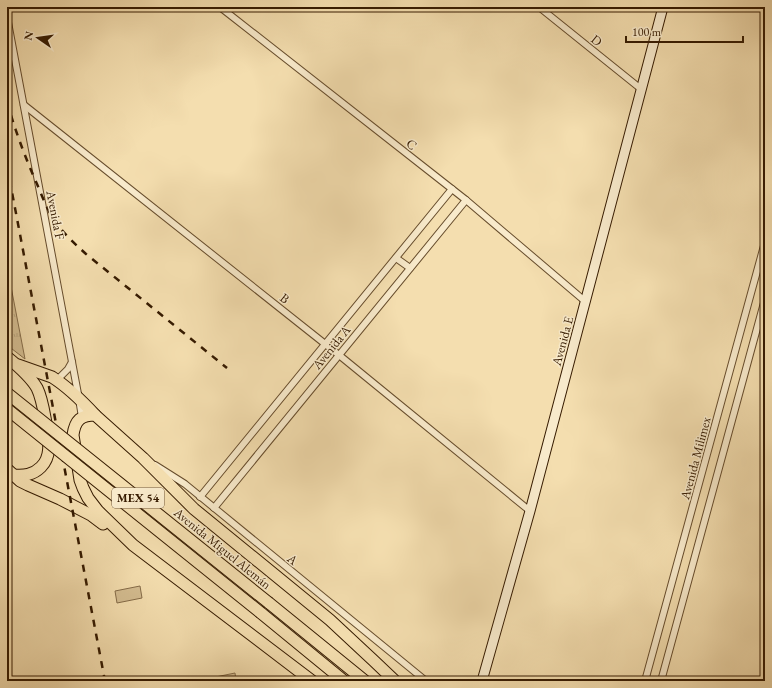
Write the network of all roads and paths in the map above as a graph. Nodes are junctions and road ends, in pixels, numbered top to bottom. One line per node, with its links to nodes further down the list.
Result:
1 (220, 7): 7 (street, C)
2 (539, 7): 5 (street, D)
3 (664, 7): 5 (main road, Avenida E)
4 (7, 17): 6 (street, Avenida F)
5 (641, 90): 13 (main road, Avenida E)
6 (24, 105): 14 (street, B); 17 (street, Avenida F)
7 (452, 189): 8 (street, C); 10 (street, Avenida A)
8 (466, 200): 11 (street, Avenida A); 13 (street, C)
9 (765, 242): 36 (street, Avenida Milimex)
10 (396, 258): 11 (street); 14 (street, Avenida A)
11 (410, 268): 15 (street, Avenida A)
12 (765, 299): 37 (street, Avenida Milimex)
13 (586, 302): 28 (main road, Avenida E)
14 (325, 344): 15 (street, B); 26 (street, Avenida A)
15 (339, 354): 27 (street, Avenida A); 28 (street, B)
16 (11, 361): 18 (highway); 25 (highway)
17 (72, 362): 18 (street); 20 (street, Avenida F)
18 (57, 380): 20 (highway)
19 (7, 393): 32 (highway, Avenida Miguel Alemán / MEX 54, bridge)
20 (79, 399): 22 (highway); 23 (street, Avenida F)
21 (7, 409): 31 (highway, Avenida Miguel Alemán / MEX 54, bridge)
22 (95, 415): 23 (highway); 24 (highway)
23 (82, 417): 29 (highway)
24 (143, 458): 26 (street, A); 33 (highway)
25 (10, 472): 29 (highway)
26 (200, 497): 27 (street, A)
27 (214, 508): 34 (street, A)
28 (530, 511): 35 (main road, Avenida E)
29 (133, 545): 30 (highway)
30 (312, 681)
31 (344, 681)
32 (365, 681)
33 (394, 681)
34 (426, 681)
35 (482, 681)
36 (645, 681)
37 (661, 681)

